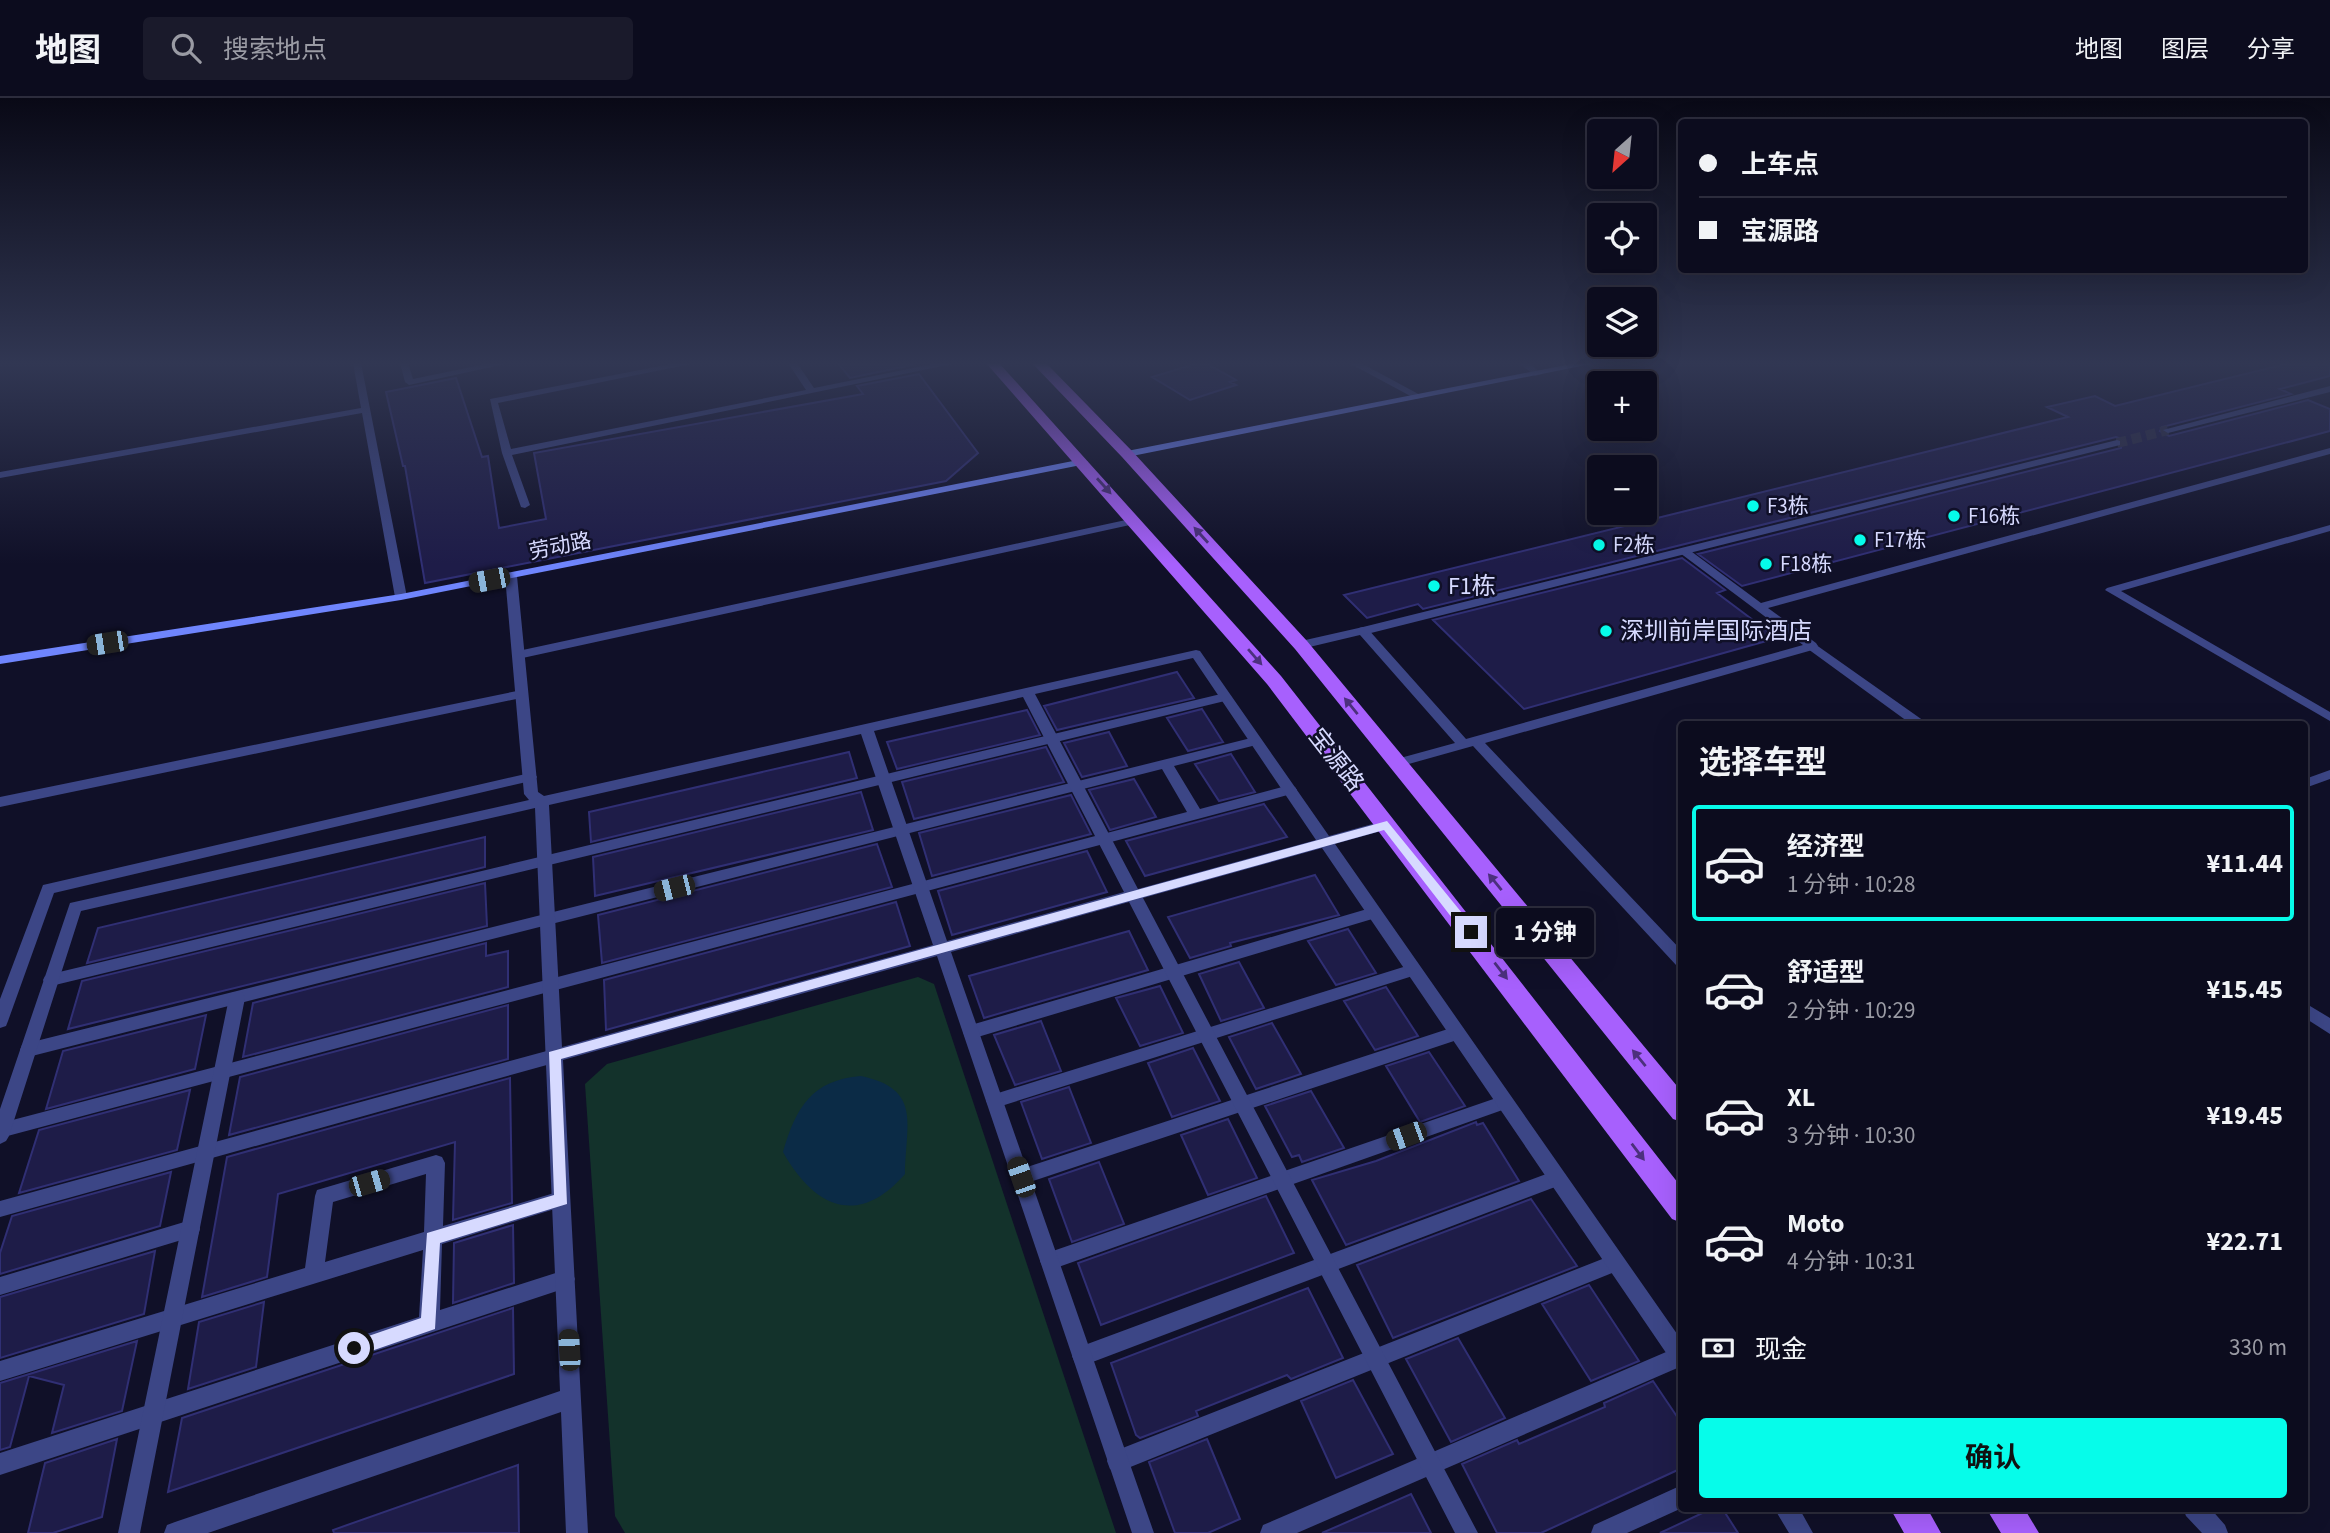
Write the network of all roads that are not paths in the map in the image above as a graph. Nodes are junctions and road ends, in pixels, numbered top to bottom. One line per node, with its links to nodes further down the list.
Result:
1 (254, 430): 13 (street)
2 (370, 430): 19 (street)
3 (501, 430): 10 (street)
4 (622, 430): 10 (street)
5 (1054, 430): 12 (main road, 宝源路)
6 (1103, 430): 11 (main road, 宝源路)
7 (1250, 430): 11 (street)
8 (2117, 443): 17 (street)
9 (2330, 451): 20 (street)
10 (507, 453): 14 (street)
11 (1127, 454): 22 (main road, 宝源路, one-way to 11)
12 (1083, 462): 15 (main road, 宝源路, one-way to 15); 18 (street, 劳动路)
13 (0, 475)
14 (525, 505)
15 (1135, 521): 24 (street); 46 (main road, 宝源路, one-way to 46)
16 (2329, 529): 29 (street)
17 (1684, 551): 20 (street); 21 (street)
18 (511, 576): 19 (street, 劳动路); 24 (street)
19 (401, 597): 25 (street, 劳动路)
20 (1759, 607): 23 (street)
21 (1363, 631): 22 (street); 34 (street)
22 (1301, 645): 35 (main road, 宝源路, one-way to 22)
23 (1812, 646): 30 (street); 34 (street)
24 (518, 655): 27 (street)
25 (0, 660)
26 (1027, 692): 28 (street); 31 (street); 32 (street)
27 (522, 694): 38 (street); 43 (street)
28 (1225, 697): 32 (street); 33 (street)
29 (2330, 717)
30 (1915, 721)
31 (866, 728): 39 (street); 44 (street)
32 (1052, 738): 39 (street); 41 (street)
33 (1255, 741): 36 (street); 42 (street)
34 (1470, 743): 35 (street); 56 (street)
35 (1398, 763): 74 (main road, 宝源路, one-way to 35)
36 (1166, 764): 41 (street); 45 (street)
37 (2330, 774): 40 (street)
38 (530, 777): 44 (street); 63 (street)
39 (884, 779): 47 (street); 50 (street)
40 (2308, 783)
41 (1077, 786): 47 (street); 48 (street)
42 (1290, 790): 45 (street); 49 (street)
43 (0, 802)
44 (542, 802): 50 (street); 59 (street)
45 (1196, 815): 48 (street)
46 (1387, 825): 49 (street); 81 (main road, 宝源路, one-way to 81)
47 (901, 830): 51 (street); 54 (street)
48 (1104, 839): 51 (street); 52 (street)
49 (1325, 842): 52 (street); 53 (street)
50 (545, 861): 54 (street); 59 (street)
51 (921, 888): 55 (street); 60 (street)
52 (1134, 895): 55 (street); 58 (street)
53 (1374, 913): 57 (street); 58 (street)
54 (547, 919): 60 (street); 61 (street)
55 (942, 948): 65 (street); 69 (street)
56 (1678, 957)
57 (1413, 970): 66 (street); 67 (street)
58 (1174, 972): 65 (street); 67 (street)
59 (51, 980): 68 (street)
60 (551, 986): 69 (street); 70 (street)
61 (237, 998): 68 (street); 70 (street)
62 (2308, 1011): 64 (street)
63 (0, 1021)
64 (2330, 1027)
65 (971, 1032): 71 (street)
66 (1457, 1032): 72 (street); 73 (street)
67 (1206, 1035): 71 (street); 73 (street)
68 (28, 1050): 75 (street)
69 (554, 1056): 76 (street); 80 (street)
70 (222, 1073): 75 (street); 76 (street)
71 (995, 1101): 77 (street)
72 (1505, 1102): 78 (street); 79 (street)
73 (1242, 1103): 77 (street); 79 (street)
74 (1678, 1106)
75 (1, 1134)
76 (206, 1152): 82 (street); 83 (street)
77 (1021, 1177): 85 (street)
78 (1557, 1178): 86 (street); 87 (street)
79 (1282, 1180): 85 (street); 87 (street)
80 (561, 1199): 84 (street); 89 (street)
81 (1678, 1205)
82 (0, 1209)
83 (191, 1229): 90 (street); 91 (street)
84 (433, 1238): 88 (street); 88 (street); 92 (street)
85 (1050, 1261): 94 (street)
86 (1615, 1263): 93 (street); 96 (street)
87 (1326, 1264): 94 (street); 96 (street)
88 (314, 1275): 91 (street)
89 (565, 1279): 92 (street); 98 (street)
90 (0, 1286)
91 (173, 1318): 97 (street); 99 (street)
92 (429, 1324): 99 (street)
93 (1678, 1353)
94 (1082, 1356): 100 (street)
95 (1678, 1358): 102 (street)
96 (1376, 1359): 100 (street); 102 (street)
97 (0, 1371)
98 (571, 1398): 109 (street); 110 (street)
99 (153, 1414): 101 (street); 108 (street)
100 (1118, 1461): 111 (street)
101 (0, 1464)
102 (1431, 1464): 112 (street); 113 (street)
103 (1678, 1498): 114 (street)
104 (1788, 1512): 115 (street)
105 (1909, 1512): 116 (main road)
106 (2005, 1512): 117 (main road)
107 (2198, 1512): 118 (street)
108 (129, 1533)
109 (175, 1533)
110 (577, 1533)
111 (1143, 1533)
112 (1271, 1533)
113 (1467, 1533)
114 (1602, 1533)
115 (1802, 1533)
116 (1924, 1533)
117 (2022, 1533)
118 (2217, 1533)

